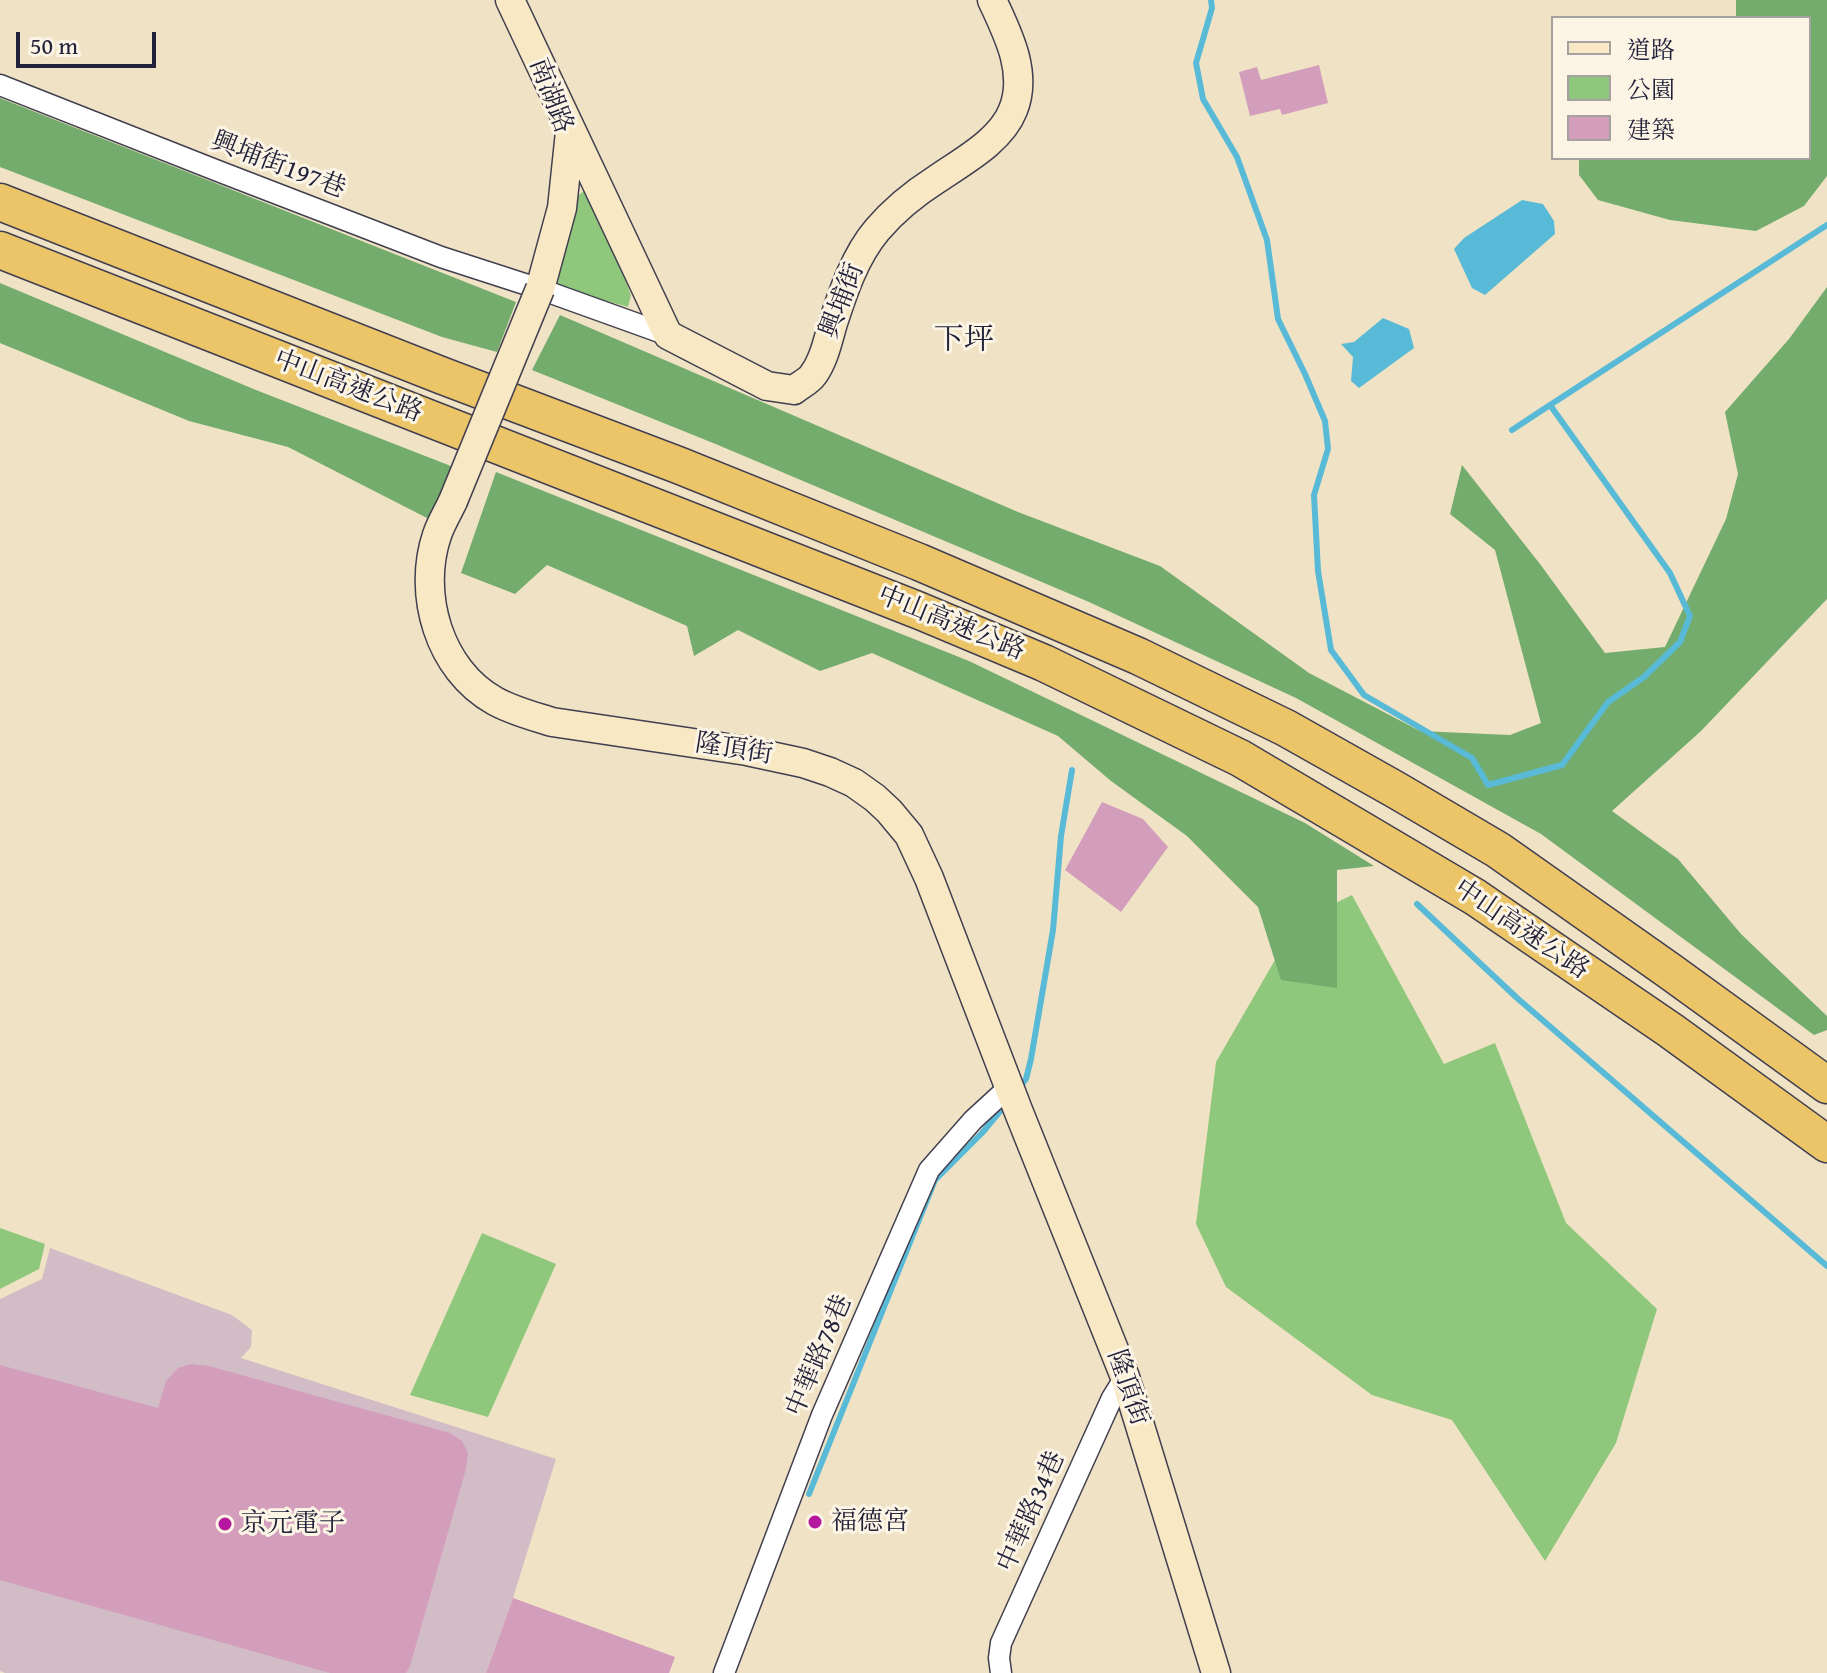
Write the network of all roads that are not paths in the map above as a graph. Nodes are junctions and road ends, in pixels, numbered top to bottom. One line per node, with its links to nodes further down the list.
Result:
1 (510, 0): 4 (street, 南湖路)
2 (992, 0): 8 (street, 興埔街)
3 (0, 85): 7 (street, 興埔街197巷)
4 (570, 131): 7 (street, 南湖路); 8 (street)
5 (0, 202): 10 (highway, 中山高速公路)
6 (0, 250): 12 (highway, 中山高速公路)
7 (540, 289): 8 (street, 興埔街); 9 (street, 南湖路, bridge)
8 (668, 335)
9 (453, 501): 11 (street, 隆頂街)
10 (1827, 1085)
11 (1014, 1099): 13 (street, 隆頂街); 14 (street, 中華路78巷)
12 (1827, 1144)
13 (1125, 1377): 15 (street, 中華路34巷); 16 (street, 隆頂街)
14 (724, 1673)
15 (1001, 1673)
16 (1216, 1673)

